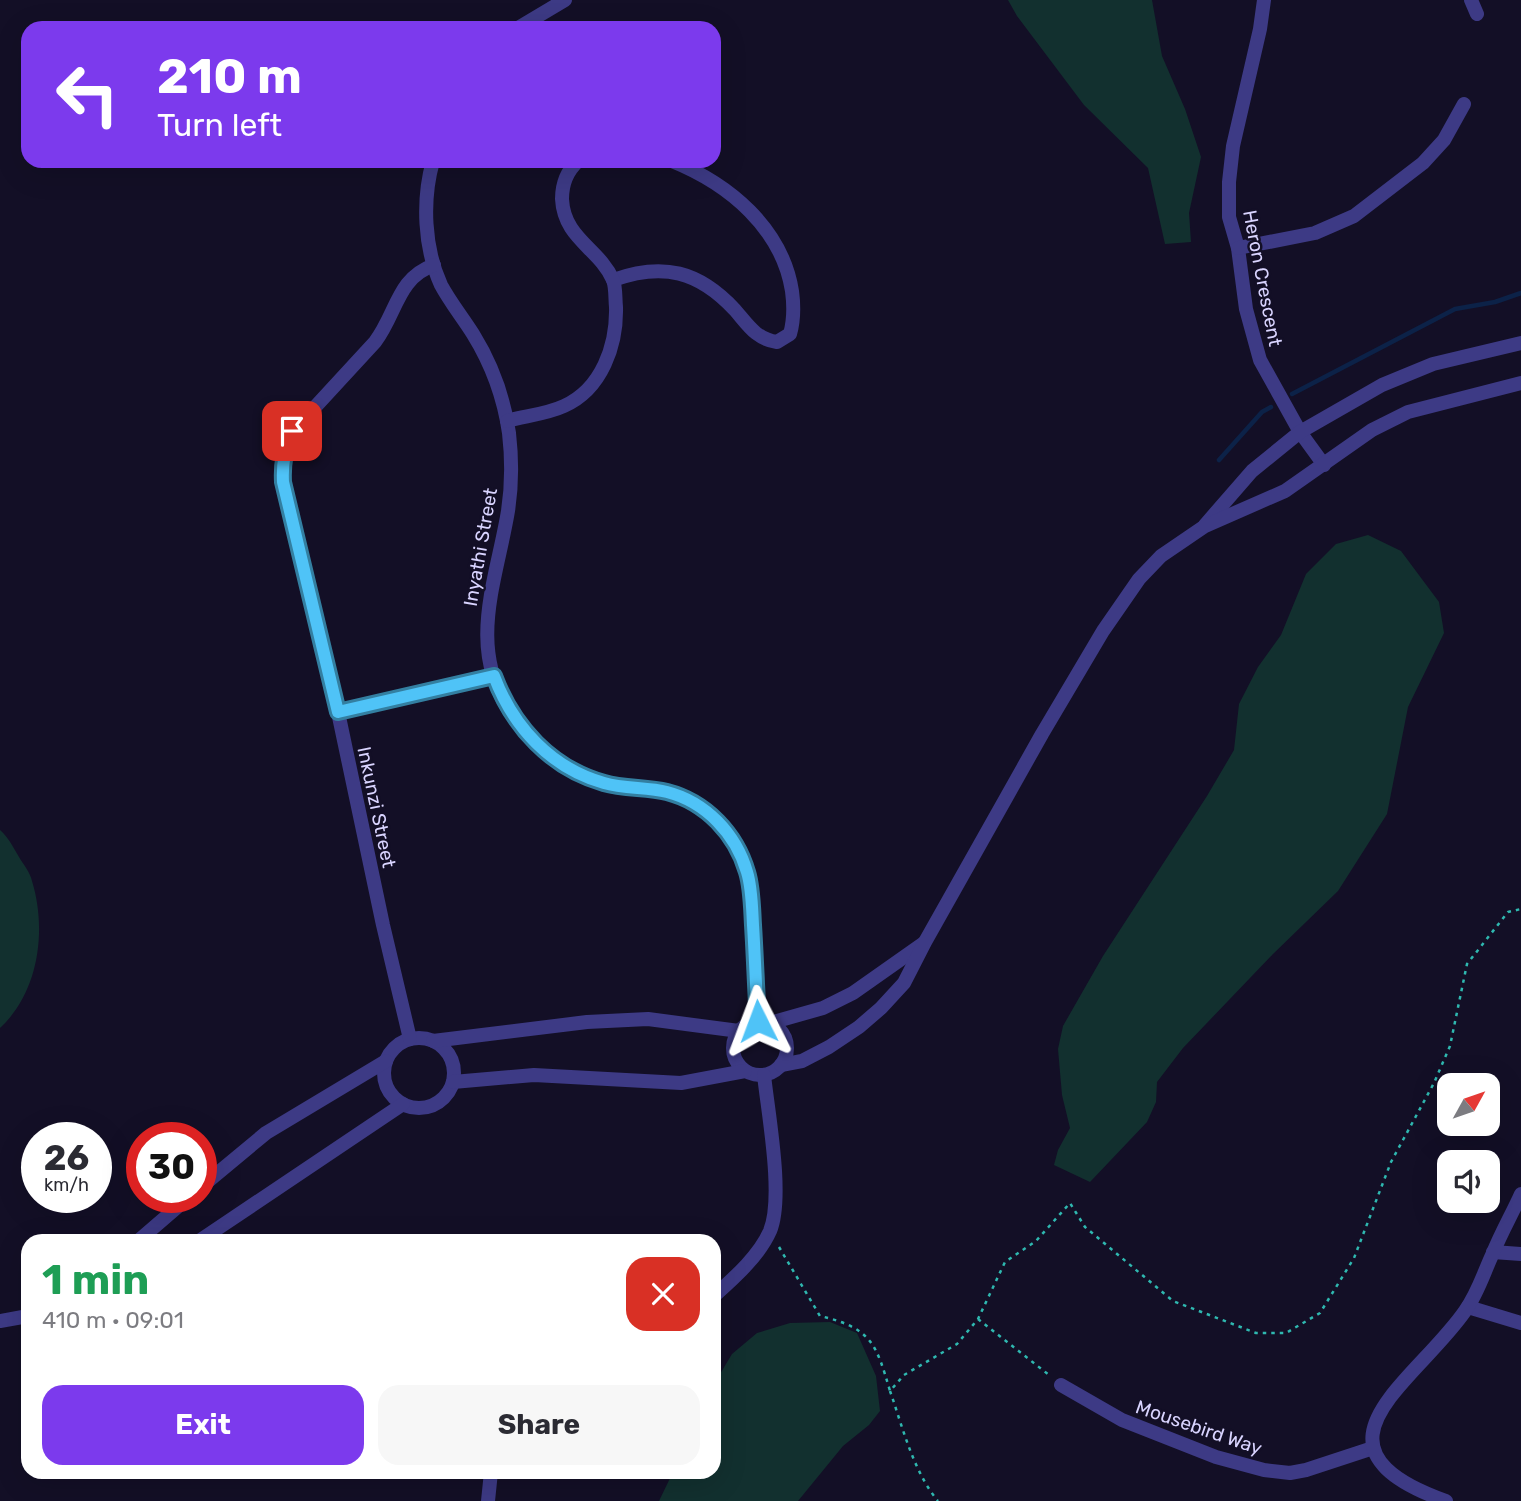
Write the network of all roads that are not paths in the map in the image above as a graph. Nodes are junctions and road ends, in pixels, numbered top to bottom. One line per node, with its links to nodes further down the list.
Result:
1 (565, 0): 3 (street)
2 (1264, 0): 8 (street, Heron Crescent)
3 (529, 21)
4 (1464, 104): 8 (street)
5 (432, 168): 9 (street, Inyathi Street)
6 (572, 168): 10 (street)
7 (691, 168): 10 (street)
8 (1238, 248): 14 (street, Heron Crescent)
9 (434, 265): 13 (street, Inyathi Street); 18 (street, Inkunzi Street)
10 (613, 280): 13 (street)
11 (1521, 343): 14 (street)
12 (1521, 383): 15 (street)
13 (507, 421): 17 (street, Inyathi Street)
14 (1300, 432): 15 (street, Heron Crescent); 16 (street)
15 (1324, 465): 16 (street)
16 (1205, 526): 19 (street)
17 (494, 676): 18 (street); 20 (street, Inyathi Street)
18 (338, 712): 22 (street, Inkunzi Street)
19 (925, 942): 20 (street); 25 (street)
20 (764, 1022): 21 (street); 25 (street)
21 (739, 1031): 23 (street); 26 (street)
22 (410, 1039): 23 (street); 24 (street)
23 (433, 1041): 28 (street)
24 (386, 1061): 29 (street); 30 (street)
25 (781, 1065): 27 (street)
26 (745, 1071): 27 (street); 28 (street)
27 (764, 1075): 37 (street)
28 (453, 1082): 29 (street)
29 (403, 1104): 34 (street)
30 (217, 1174)
31 (1521, 1194): 35 (street)
32 (170, 1213): 33 (street)
33 (146, 1234)
34 (209, 1234)
35 (1493, 1252): 36 (street); 38 (street)
36 (1521, 1254)
37 (721, 1289)
38 (1468, 1307): 41 (street); 43 (street)
39 (21, 1317): 40 (street)
40 (0, 1321)
41 (1521, 1323)
42 (1060, 1385): 43 (street, Mousebird Way)
43 (1373, 1448): 46 (street)
44 (490, 1479): 45 (street)
45 (488, 1501)
46 (1446, 1501)

